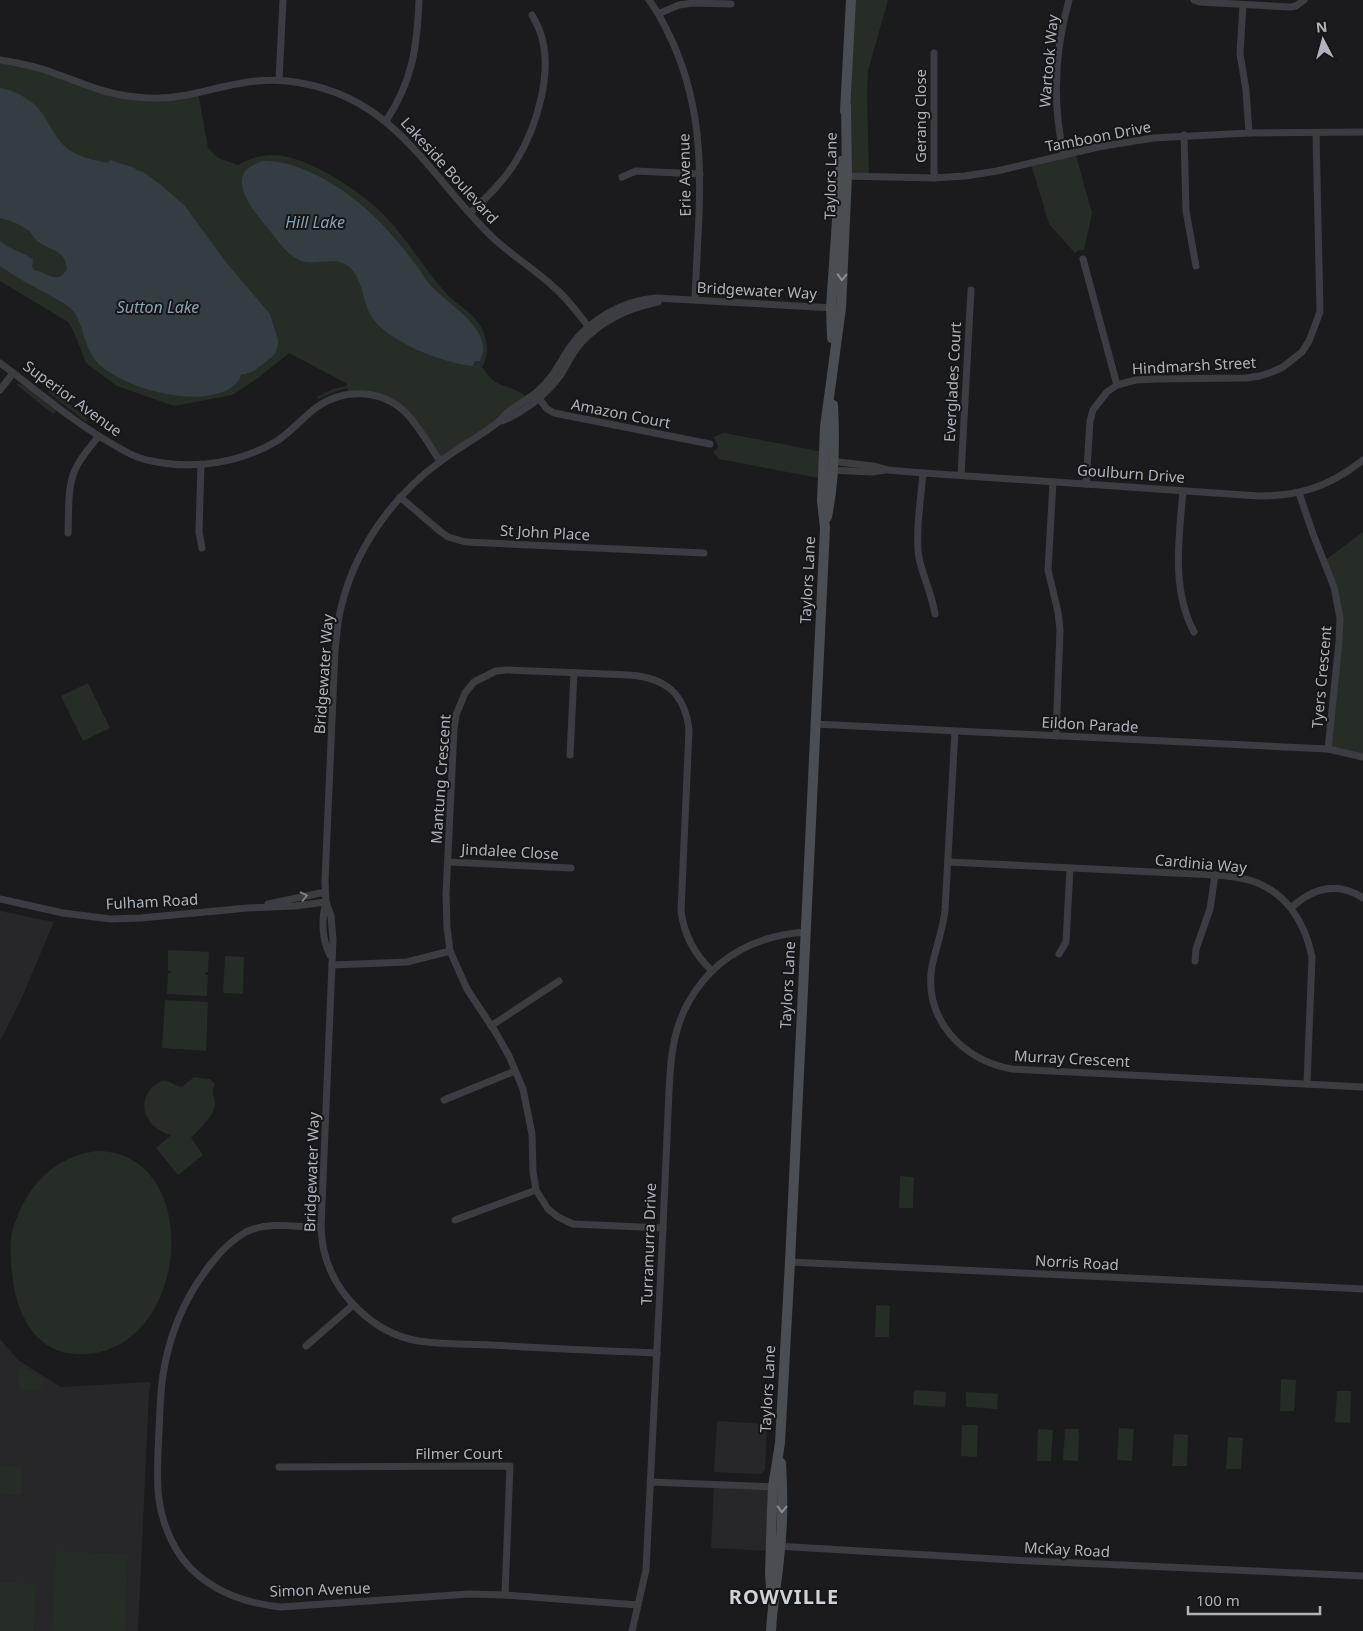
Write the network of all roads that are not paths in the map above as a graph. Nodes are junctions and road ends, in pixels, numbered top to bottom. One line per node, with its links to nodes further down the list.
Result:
1 (283, 0): 14 (street)
2 (419, 0): 15 (street)
3 (649, 0): 10 (street, Erie Avenue)
4 (1069, 0): 20 (street, Wartook Way)
5 (1194, 0): 9 (street)
6 (1304, 0): 9 (street)
7 (851, 1): 22 (main road, Taylors Lane)
8 (731, 4): 10 (street)
9 (1243, 5): 17 (street)
10 (660, 14): 21 (street, Erie Avenue)
11 (532, 15): 25 (street)
12 (934, 53): 24 (street, Gerang Close)
13 (0, 60): 14 (street, Lakeside Boulevard)
14 (279, 80): 15 (street, Lakeside Boulevard)
15 (386, 121): 25 (street, Lakeside Boulevard)
16 (1363, 132): 18 (street, Tamboon Drive)
17 (1249, 133): 18 (street, Tamboon Drive); 19 (street, Tamboon Drive)
18 (1316, 133): 34 (street, Hindmarsh Street)
19 (1184, 135): 20 (street, Tamboon Drive); 27 (street)
20 (1064, 155): 24 (street, Tamboon Drive)
21 (700, 174): 23 (street); 29 (street, Erie Avenue)
22 (843, 176): 24 (street, Tamboon Drive); 30 (main road, Taylors Lane)
23 (622, 177)
24 (934, 178)
25 (470, 213): 31 (street, Lakeside Boulevard)
26 (1083, 259): 34 (street)
27 (1196, 266)
28 (971, 290): 44 (street, Everglades Court)
29 (695, 300): 30 (street, Bridgewater Way); 31 (street, Bridgewater Way)
30 (836, 308): 42 (main road, Taylors Lane)
31 (591, 330): 36 (street, Bridgewater Way)
32 (0, 363): 33 (street, Superior Avenue)
33 (13, 373): 35 (street); 37 (street, Superior Avenue)
34 (1117, 385): 46 (street, Hindmarsh Street)
35 (0, 390)
36 (537, 396): 38 (street, Amazon Court); 40 (street, Bridgewater Way)
37 (98, 436): 41 (street, Superior Avenue); 50 (street)
38 (710, 444)
39 (1363, 460): 48 (street, Goulburn Drive)
40 (440, 461): 41 (street, Superior Avenue); 49 (street, Bridgewater Way)
41 (201, 464): 51 (street)
42 (828, 466): 43 (street, Goulburn Drive); 56 (main road, Taylors Lane)
43 (923, 473): 44 (street, Goulburn Drive); 53 (street)
44 (961, 475): 45 (street, Goulburn Drive)
45 (1052, 482): 46 (street, Goulburn Drive); 58 (street)
46 (1086, 484): 47 (street, Goulburn Drive)
47 (1183, 491): 48 (street, Goulburn Drive); 54 (street)
48 (1299, 493): 59 (street, Tyers Crescent)
49 (400, 497): 52 (street, St John Place); 67 (street, Bridgewater Way)
50 (68, 534)
51 (202, 548)
52 (704, 553)
53 (935, 614)
54 (1194, 632)
55 (574, 673): 60 (street); 62 (street, Mantung Crescent); 78 (street, Mantung Crescent)
56 (815, 724): 57 (street, Eildon Parade); 73 (main road, Taylors Lane)
57 (955, 731): 58 (street, Eildon Parade); 63 (street, Murray Crescent)
58 (1056, 736): 59 (street, Eildon Parade)
59 (1328, 749): 61 (street, Eildon Parade)
60 (570, 755)
61 (1363, 757)
62 (449, 862): 64 (street, Jindalee Close); 74 (street, Mantung Crescent)
63 (949, 862): 65 (street, Cardinia Way); 82 (street, Murray Crescent)
64 (571, 868)
65 (1070, 869): 66 (street, Cardinia Way); 75 (street)
66 (1215, 875): 72 (street, Cardinia Way); 77 (street)
67 (325, 892): 70 (street, Bridgewater Way); 71 (street, Fulham Road, one-way to 67)
68 (1363, 898): 72 (street)
69 (0, 899): 71 (street, Fulham Road)
70 (326, 902): 71 (street, Fulham Road); 76 (street, Bridgewater Way)
71 (248, 908)
72 (1291, 908): 82 (street, Cardinia Way)
73 (804, 932): 78 (street, Turramurra Drive); 89 (main road, Taylors Lane)
74 (450, 951): 76 (street); 80 (street, Mantung Crescent)
75 (1059, 954)
76 (332, 961): 87 (street, Bridgewater Way)
77 (1195, 961)
78 (712, 971): 88 (street, Turramurra Drive)
79 (559, 981): 80 (street)
80 (491, 1026): 81 (street, Mantung Crescent)
81 (515, 1071): 84 (street); 85 (street, Mantung Crescent)
82 (1307, 1084): 83 (street, Murray Crescent)
83 (1363, 1087)
84 (444, 1100)
85 (536, 1190): 86 (street); 88 (street, Mantung Crescent)
86 (455, 1220)
87 (320, 1228): 91 (street, Bridgewater Way); 99 (street, Simon Avenue)
88 (663, 1228): 93 (street, Turramurra Drive)
89 (790, 1262): 90 (street, Norris Road); 96 (main road, Taylors Lane)
90 (1363, 1289)
91 (353, 1305): 92 (street); 93 (street, Bridgewater Way)
92 (306, 1346)
93 (657, 1354): 95 (street, Turramurra Drive)
94 (280, 1468): 99 (street, Filmer Court)
95 (650, 1482): 96 (street); 100 (street, Turramurra Drive)
96 (778, 1487): 97 (main road, Taylors Lane)
97 (775, 1546): 98 (street, McKay Road); 102 (main road, Taylors Lane)
98 (1363, 1576)
99 (505, 1595): 100 (street, Simon Avenue)
100 (638, 1604): 101 (street, Turramurra Drive)
101 (632, 1631)
102 (771, 1631)

